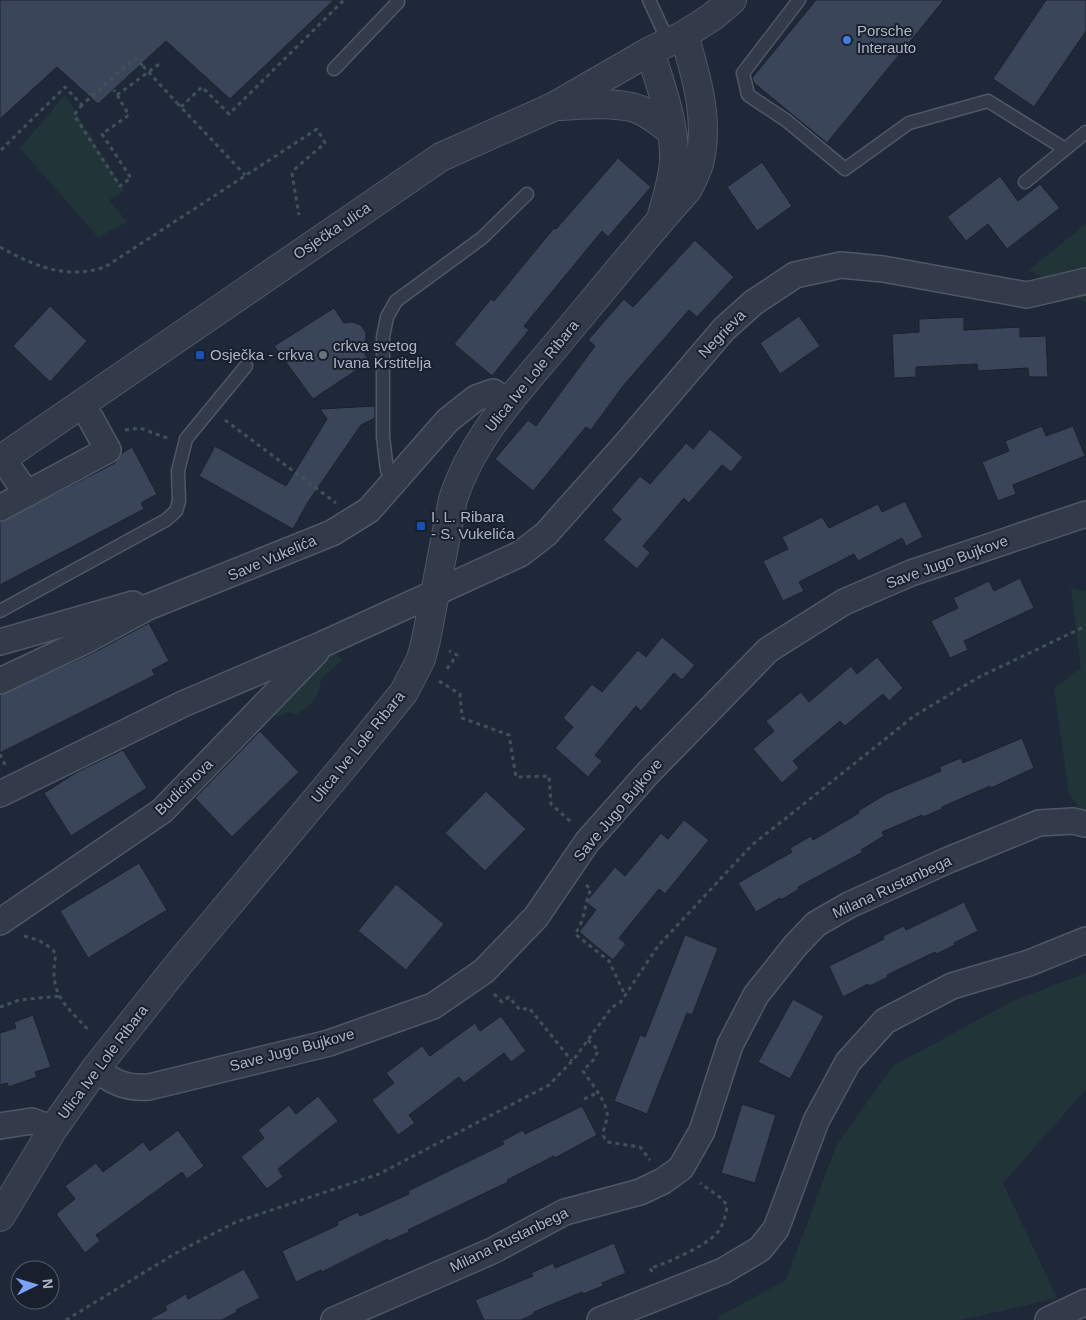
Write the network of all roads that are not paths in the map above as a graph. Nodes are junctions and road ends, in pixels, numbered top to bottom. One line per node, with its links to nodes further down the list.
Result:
1 (396, 0): 6 (lane)
2 (649, 0): 5 (lane)
3 (732, 0): 5 (street, Osječka ulica)
4 (800, 0): 10 (lane)
5 (668, 43): 7 (street, Osječka ulica); 8 (street, Ulica Ive Lole Ribara); 13 (street, Ulica Ive Lole Ribara)
6 (334, 68)
7 (553, 107): 8 (street); 18 (street, Osječka ulica)
8 (671, 131): 13 (street, Ulica Ive Lole Ribara)
9 (1086, 132): 10 (lane)
10 (1064, 149): 11 (lane)
11 (1025, 182)
12 (527, 194): 19 (lane)
13 (660, 221): 16 (street, Ulica Ive Lole Ribara)
14 (1086, 281): 23 (street, Negrieva)
15 (246, 366): 25 (lane)
16 (508, 402): 19 (street, Save Vukelića); 23 (street, Ulica Ive Lole Ribara)
17 (91, 419): 20 (street)
18 (6, 465): 20 (street)
19 (394, 484): 24 (street, Save Vukelića)
20 (27, 494): 21 (street)
21 (0, 508)
22 (1086, 514): 33 (street, Save Jugo Bujkove)
23 (436, 591): 27 (street, Negrieva); 33 (street, Ulica Ive Lole Ribara)
24 (148, 607): 26 (street); 28 (street, Save Vukelića)
25 (0, 611)
26 (0, 642)
27 (323, 644): 29 (street, Negrieva); 31 (street, Budicinova)
28 (0, 681)
29 (0, 794)
30 (1086, 824): 38 (street, Milana Rustanbega)
31 (10, 928)
32 (1086, 940): 39 (street)
33 (96, 1068): 35 (street, Ulica Ive Lole Ribara)
34 (0, 1126): 35 (street)
35 (53, 1128): 36 (street, Ulica Ive Lole Ribara)
36 (0, 1217)
37 (1086, 1302): 40 (street)
38 (334, 1320)
39 (600, 1320)
40 (1048, 1320)

